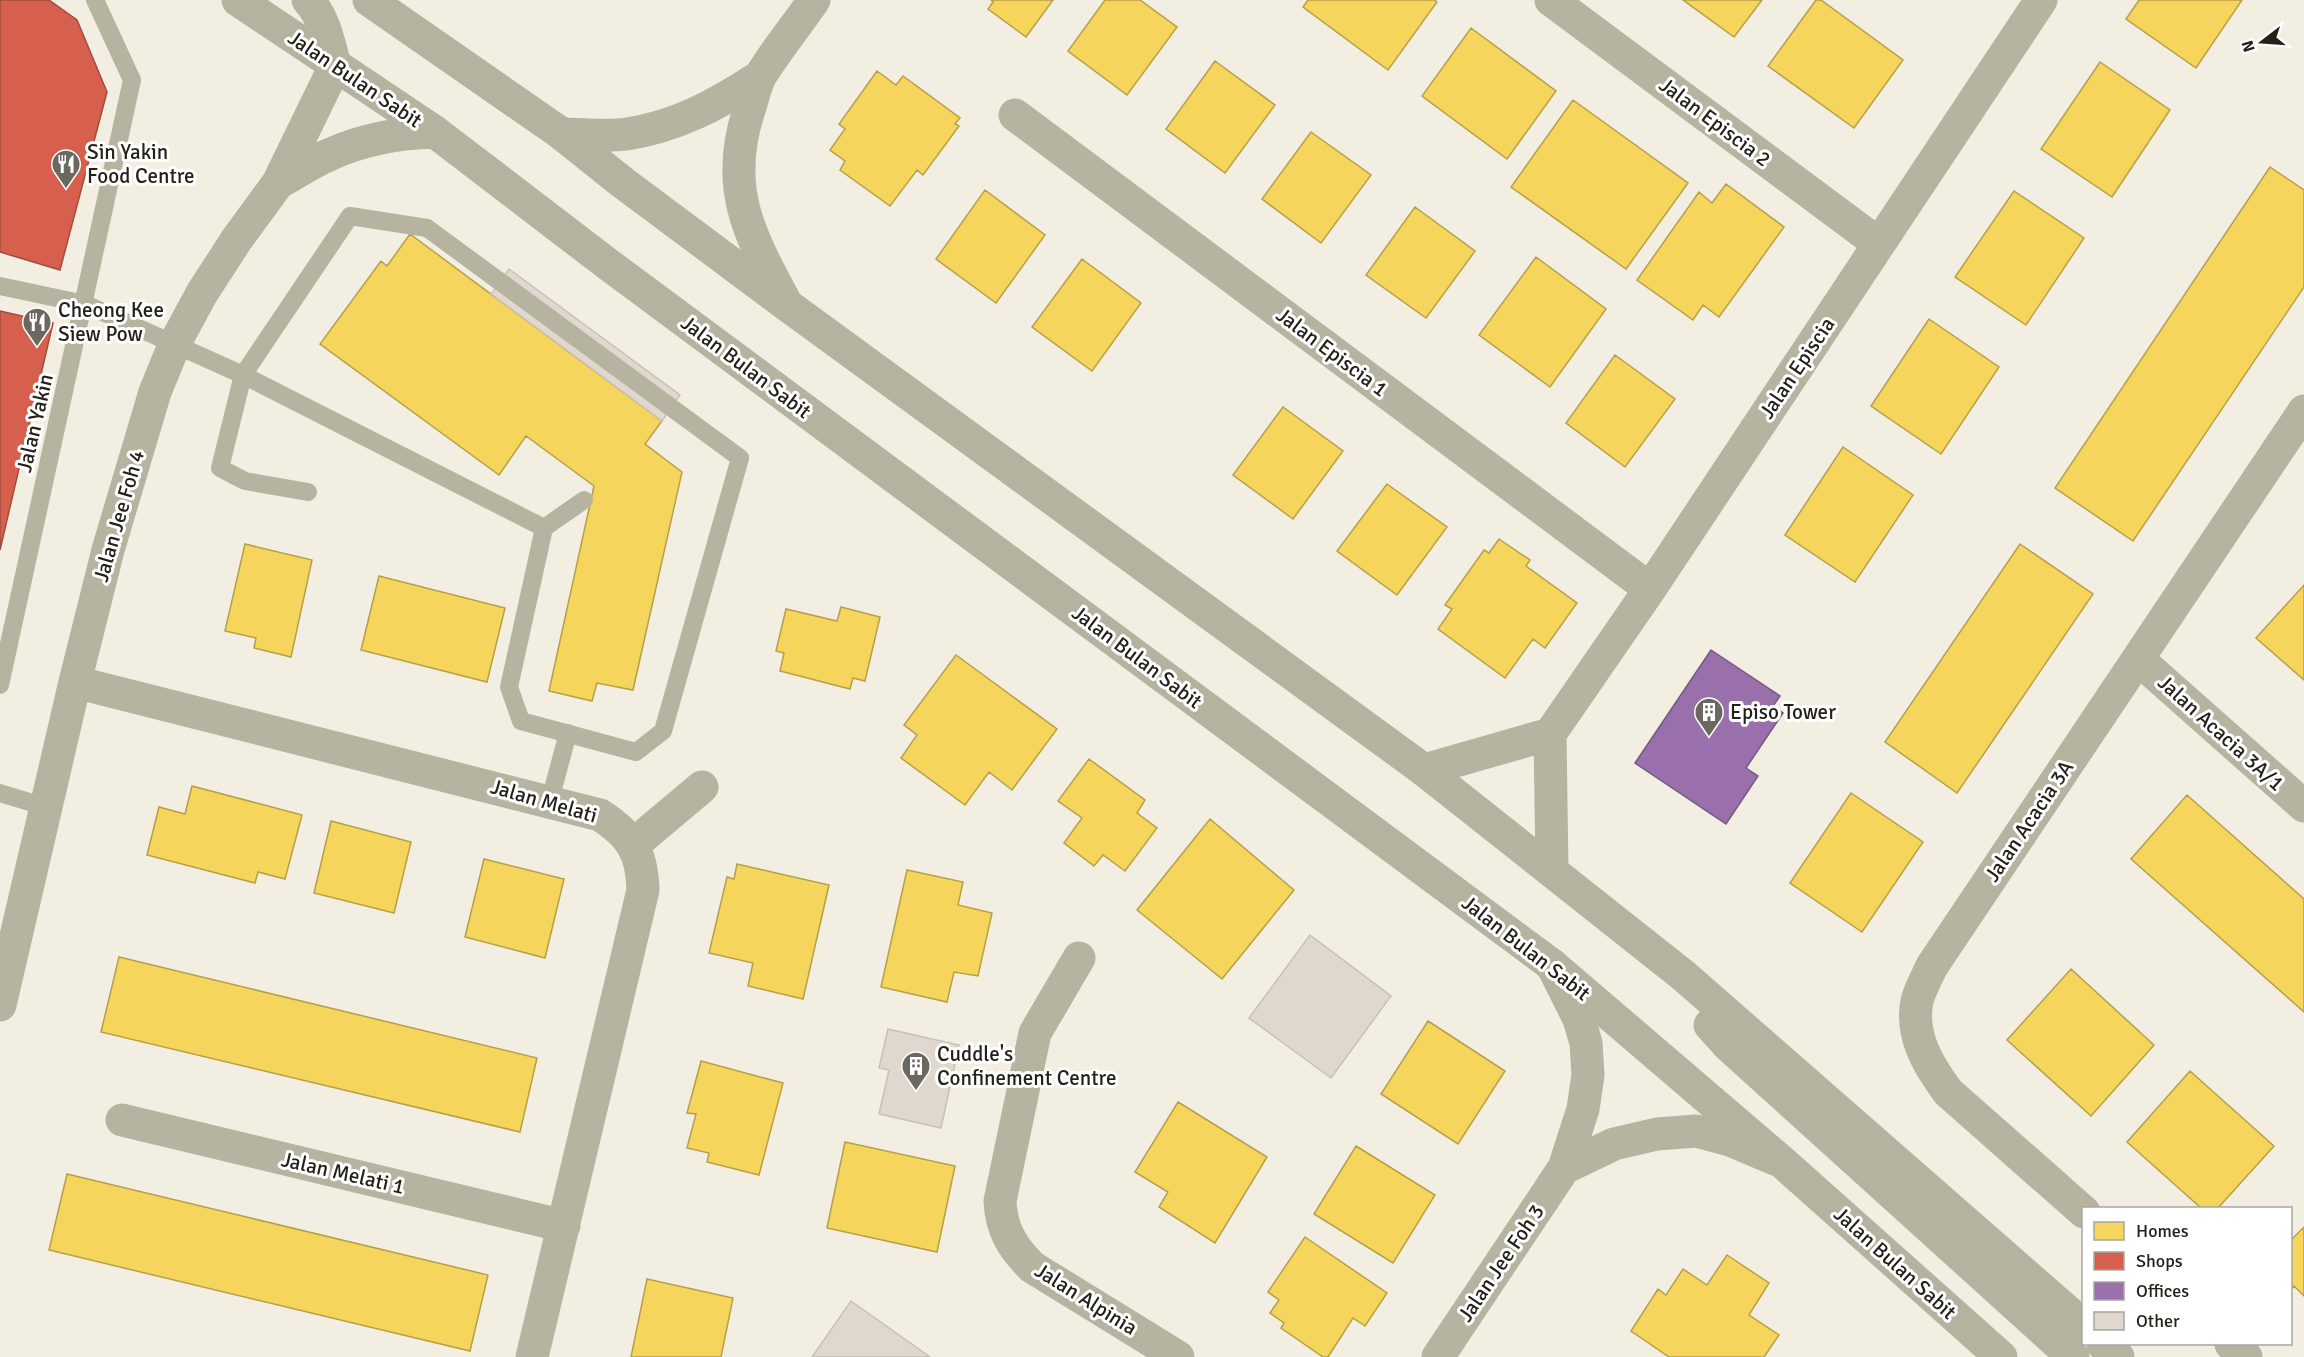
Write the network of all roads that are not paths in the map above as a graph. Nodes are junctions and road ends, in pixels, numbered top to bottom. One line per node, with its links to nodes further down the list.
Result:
1 (95, 0): 16 (lane, Jalan Yakin)
2 (238, 0): 8 (main road, Jalan Bulan Sabit)
3 (308, 0): 8 (main road)
4 (369, 0): 12 (main road)
5 (814, 0): 9 (street)
6 (1551, 0): 14 (street, Jalan Episcia 2)
7 (2041, 0): 14 (street, Jalan Episcia)
8 (335, 66): 11 (main road, Jalan Bulan Sabit); 13 (street, Jalan Jee Foh 4)
9 (759, 77): 12 (street); 17 (street)
10 (1015, 115): 24 (street, Jalan Episcia 1)
11 (435, 132): 13 (main road); 39 (main road, Jalan Bulan Sabit)
12 (562, 134): 17 (main road)
13 (278, 183): 18 (street, Jalan Jee Foh 4)
14 (1879, 244): 24 (street, Jalan Episcia)
15 (0, 286): 16 (lane)
16 (85, 304): 18 (lane); 27 (lane, Jalan Yakin)
17 (787, 305): 30 (main road)
18 (175, 343): 19 (lane); 26 (street, Jalan Jee Foh 4)
19 (243, 375): 21 (lane); 23 (lane); 28 (lane)
20 (2304, 411): 25 (street, Jalan Acacia 3A)
21 (308, 492)
22 (584, 500): 23 (lane)
23 (544, 528): 28 (lane)
24 (1650, 589): 29 (street, Jalan Episcia)
25 (2138, 659): 34 (street, Jalan Acacia 3A/1); 45 (street, Jalan Acacia 3A)
26 (75, 682): 33 (street, Jalan Melati); 35 (street, Jalan Jee Foh 4)
27 (0, 686)
28 (568, 733): 33 (lane)
29 (1550, 734): 30 (street); 37 (street)
30 (1424, 770): 37 (main road)
31 (702, 787): 36 (street)
32 (0, 793): 35 (lane)
33 (550, 800): 36 (street, Jalan Melati)
34 (2304, 806)
35 (46, 807): 41 (street, Jalan Jee Foh 4)
36 (633, 845): 46 (street, Jalan Melati)
37 (1552, 870): 40 (main road)
38 (1079, 958): 51 (street, Jalan Alpinia)
39 (1552, 965): 43 (main road, Jalan Bulan Sabit); 44 (street, Jalan Jee Foh 3)
40 (1684, 976): 47 (main road); 54 (main road)
41 (0, 1002)
42 (122, 1120): 46 (street, Jalan Melati 1)
43 (1780, 1161): 44 (street); 53 (main road, Jalan Bulan Sabit)
44 (1564, 1168): 52 (street, Jalan Jee Foh 3)
45 (2082, 1210)
46 (564, 1226): 50 (street, Jalan Melati)
47 (2082, 1324)
48 (2104, 1345): 55 (main road)
49 (2232, 1345): 56 (street)
50 (532, 1357)
51 (1178, 1357)
52 (1438, 1357)
53 (2001, 1357)
54 (2073, 1357)
55 (2118, 1357)
56 (2246, 1357)

